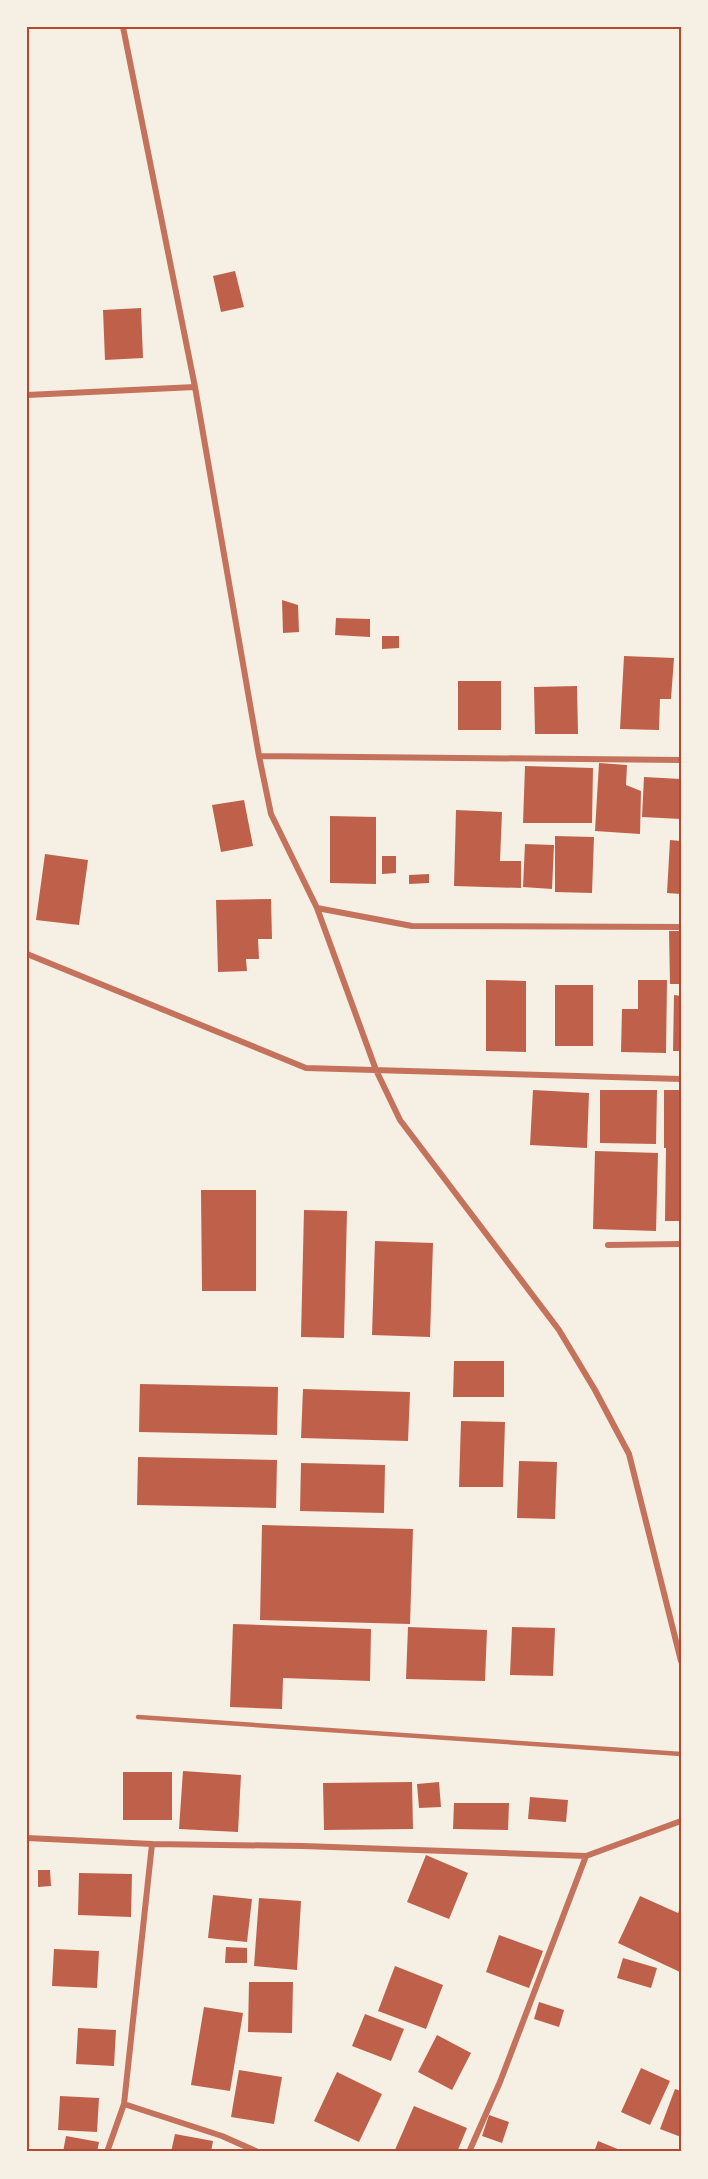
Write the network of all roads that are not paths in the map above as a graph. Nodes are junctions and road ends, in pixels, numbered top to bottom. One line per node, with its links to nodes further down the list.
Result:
1 (123, 27): 2 (street)
2 (195, 387): 3 (street); 4 (street)
3 (27, 395)
4 (259, 756): 5 (street); 6 (street)
5 (681, 760)
6 (318, 908): 7 (street); 9 (street)
7 (681, 927)
8 (27, 954): 9 (street)
9 (376, 1070): 10 (street); 13 (street)
10 (681, 1079)
11 (681, 1244): 12 (street)
12 (608, 1245)
13 (681, 1661)
14 (138, 1717): 15 (lane)
15 (681, 1754)
16 (681, 1821): 19 (street)
17 (27, 1838): 18 (street)
18 (152, 1844): 19 (street); 20 (street)
19 (586, 1856): 23 (street)
20 (124, 2104): 21 (street); 22 (street)
21 (107, 2152)
22 (258, 2152)
23 (469, 2152)

